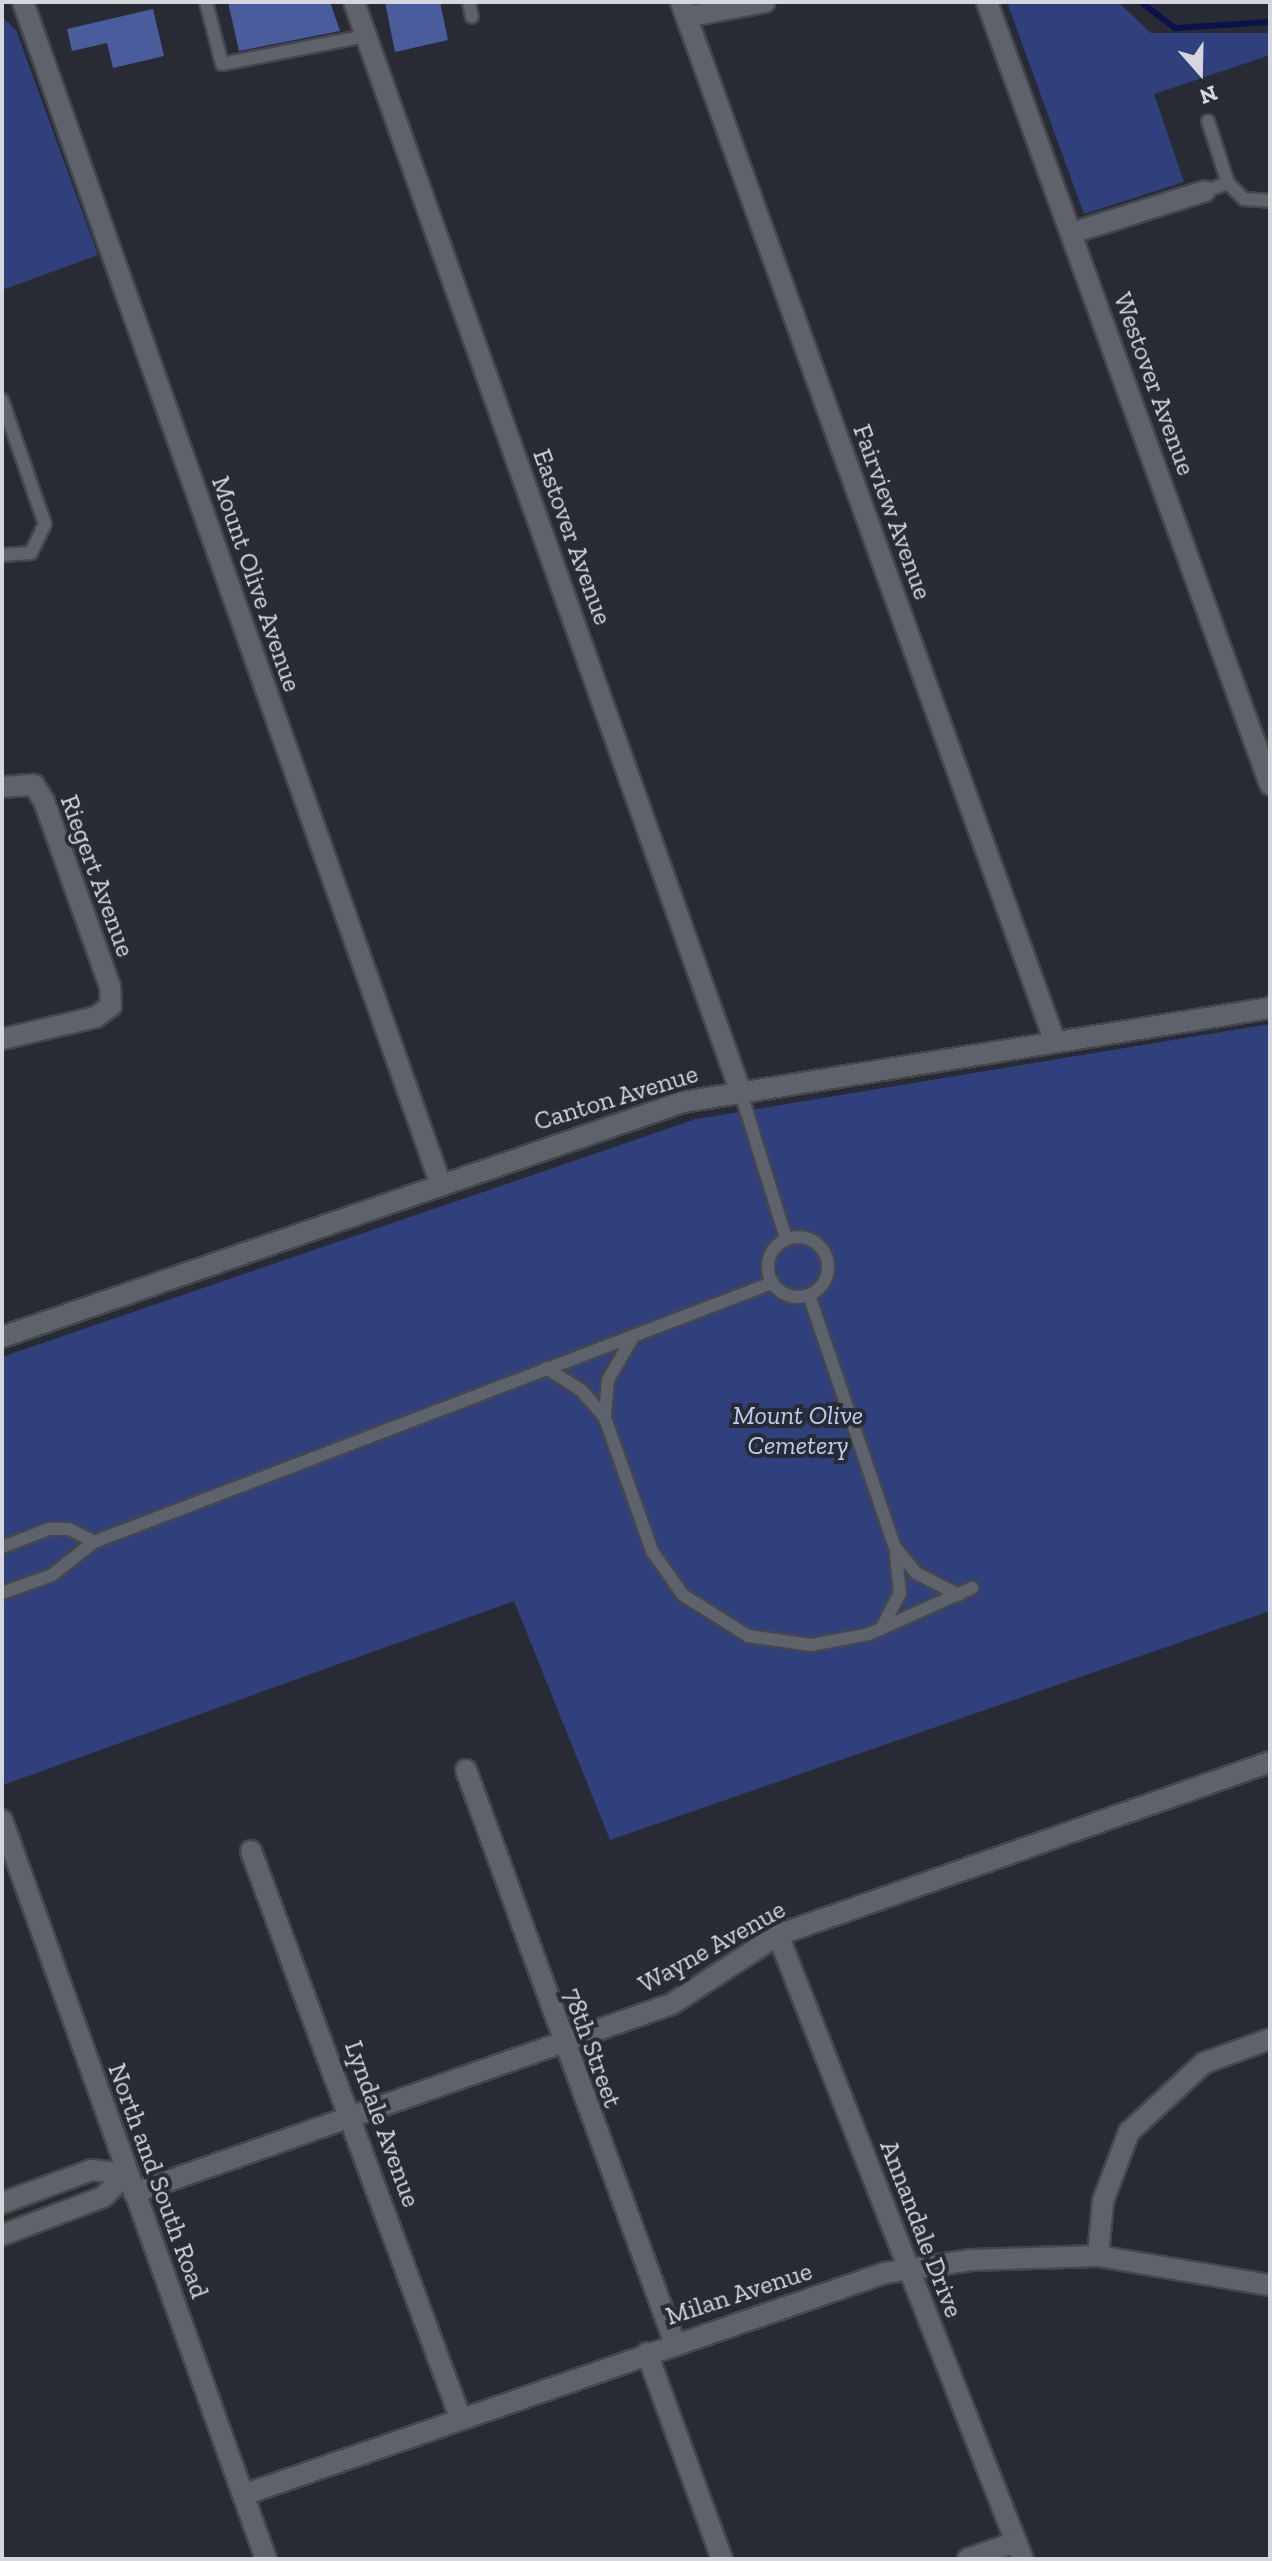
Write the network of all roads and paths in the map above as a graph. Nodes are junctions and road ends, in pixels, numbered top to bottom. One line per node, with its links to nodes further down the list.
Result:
1 (23, 2): 23 (street, Mount Olive Avenue)
2 (206, 2): 9 (lane)
3 (354, 2): 9 (street, Eastover Avenue)
4 (469, 2): 8 (lane)
5 (765, 2): 7 (street)
6 (987, 2): 14 (street, Westover Avenue)
7 (684, 9): 21 (street, Fairview Avenue)
8 (472, 17)
9 (366, 36): 22 (street, Eastover Avenue)
10 (1208, 121): 11 (lane)
11 (1228, 183): 12 (lane); 13 (lane)
12 (1205, 191): 14 (street)
13 (1270, 201)
14 (1072, 233): 17 (street, Westover Avenue)
15 (2, 400): 16 (lane)
16 (2, 555)
17 (1270, 784)
18 (2, 787): 20 (street, Riegert Avenue)
19 (1270, 1008): 21 (street, Canton Avenue)
20 (2, 1039)
21 (1054, 1039): 22 (street, Canton Avenue)
22 (740, 1090): 23 (street, Canton Avenue); 24 (lane)
23 (440, 1182): 28 (street, Canton Avenue)
24 (786, 1239): 25 (lane); 26 (lane)
25 (772, 1283): 26 (lane); 27 (lane)
26 (809, 1295): 33 (lane)
27 (634, 1335): 29 (lane); 30 (lane)
28 (2, 1337)
29 (546, 1368): 30 (lane); 31 (lane)
30 (605, 1418): 37 (lane)
31 (94, 1542): 32 (lane); 35 (lane)
32 (2, 1547)
33 (895, 1547): 36 (lane); 37 (lane)
34 (972, 1588): 36 (lane)
35 (2, 1593)
36 (959, 1595): 37 (lane)
37 (881, 1629)
38 (1270, 1762): 43 (street, Wayne Avenue)
39 (466, 1770): 45 (street, 78th Street)
40 (2, 1820): 42 (street, North and South Road)
41 (251, 1851): 46 (street, Lyndale Avenue)
42 (9, 1865): 47 (street, North and South Road)
43 (778, 1935): 45 (street, Wayne Avenue); 51 (street, Annandale Drive)
44 (1270, 2039): 50 (street)
45 (562, 2044): 46 (street, Wayne Avenue); 53 (street, 78th Street)
46 (353, 2115): 47 (street, Wayne Avenue); 55 (street, Lyndale Avenue)
47 (131, 2184): 48 (street, Wayne Avenue); 49 (street, Wayne Avenue); 56 (street, North and South Road)
48 (2, 2203)
49 (2, 2235)
50 (1098, 2256): 51 (street, Milan Avenue); 52 (street, Milan Avenue)
51 (909, 2271): 53 (street, Milan Avenue); 57 (street, Annandale Drive)
52 (1270, 2285)
53 (674, 2341): 54 (street, Milan Avenue)
54 (647, 2353): 55 (street, Milan Avenue); 59 (street)
55 (460, 2417): 56 (street, Milan Avenue)
56 (243, 2495): 58 (street, North and South Road)
57 (1020, 2550): 60 (street)
58 (266, 2559)
59 (722, 2559)
60 (968, 2559)

